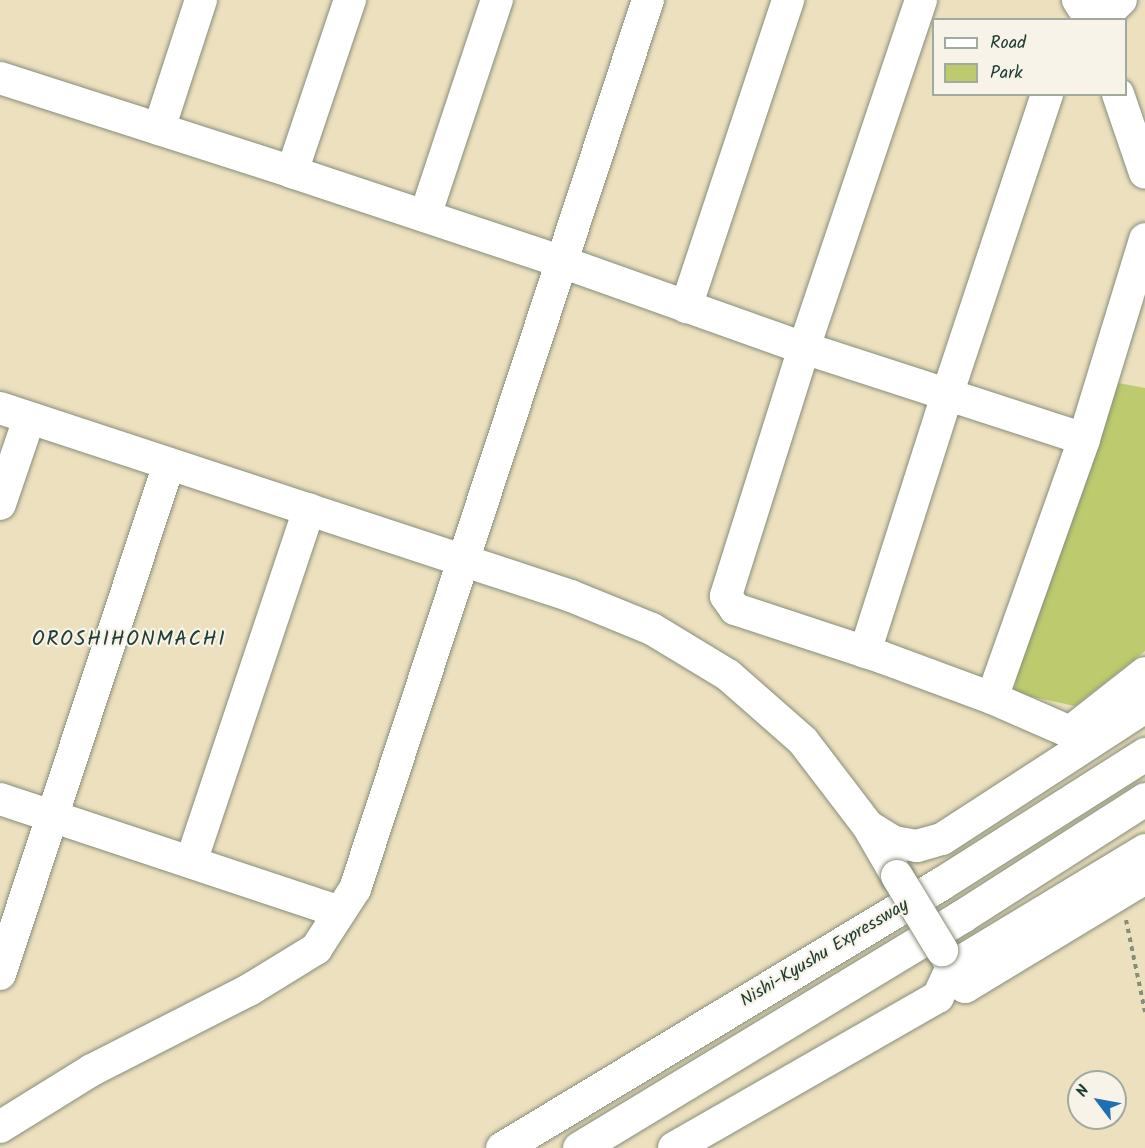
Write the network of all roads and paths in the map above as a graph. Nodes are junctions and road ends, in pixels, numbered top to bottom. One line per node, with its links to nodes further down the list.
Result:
1 (201, 0): 15 (street)
2 (350, 0): 16 (street)
3 (497, 0): 18 (street)
4 (648, 0): 20 (street)
5 (788, 0): 21 (street)
6 (921, 0): 22 (street)
7 (1078, 0): 9 (street); 10 (street)
8 (1121, 0): 11 (street)
9 (1073, 18)
10 (1090, 18)
11 (1102, 18)
12 (0, 78): 15 (street)
13 (1046, 96): 23 (street)
14 (1129, 106): 17 (street)
15 (159, 129): 16 (street)
16 (292, 171): 18 (street)
17 (1145, 173)
18 (425, 216): 20 (street)
19 (1145, 239): 25 (street)
20 (562, 262): 21 (street); 29 (street)
21 (686, 307): 22 (street)
22 (804, 348): 23 (street); 30 (street)
23 (947, 394): 25 (street); 30 (street)
24 (14, 413): 26 (street); 27 (street)
25 (1084, 439): 32 (street)
26 (169, 464): 28 (street); 38 (street)
27 (0, 504)
28 (309, 509): 29 (street); 41 (street)
29 (462, 561): 39 (street); 44 (street)
30 (865, 652): 32 (street)
31 (1145, 673): 32 (street)
32 (992, 698)
33 (1145, 707): 39 (street)
34 (1145, 734): 42 (highway)
35 (1145, 754): 42 (highway, Nishi-Kyushu Expressway)
36 (0, 799): 38 (street)
37 (1139, 804): 50 (highway)
38 (53, 816): 41 (street); 46 (street)
39 (868, 826): 45 (street, bridge)
40 (1145, 850): 45 (street)
41 (191, 862): 44 (street)
42 (940, 884): 49 (highway, Nishi-Kyushu Expressway)
43 (1132, 885): 45 (street); 47 (path)
44 (340, 912): 48 (street)
45 (953, 968): 51 (street)
46 (0, 974)
47 (1145, 1012)
48 (0, 1127)
49 (502, 1148)
50 (579, 1148)
51 (674, 1148)

